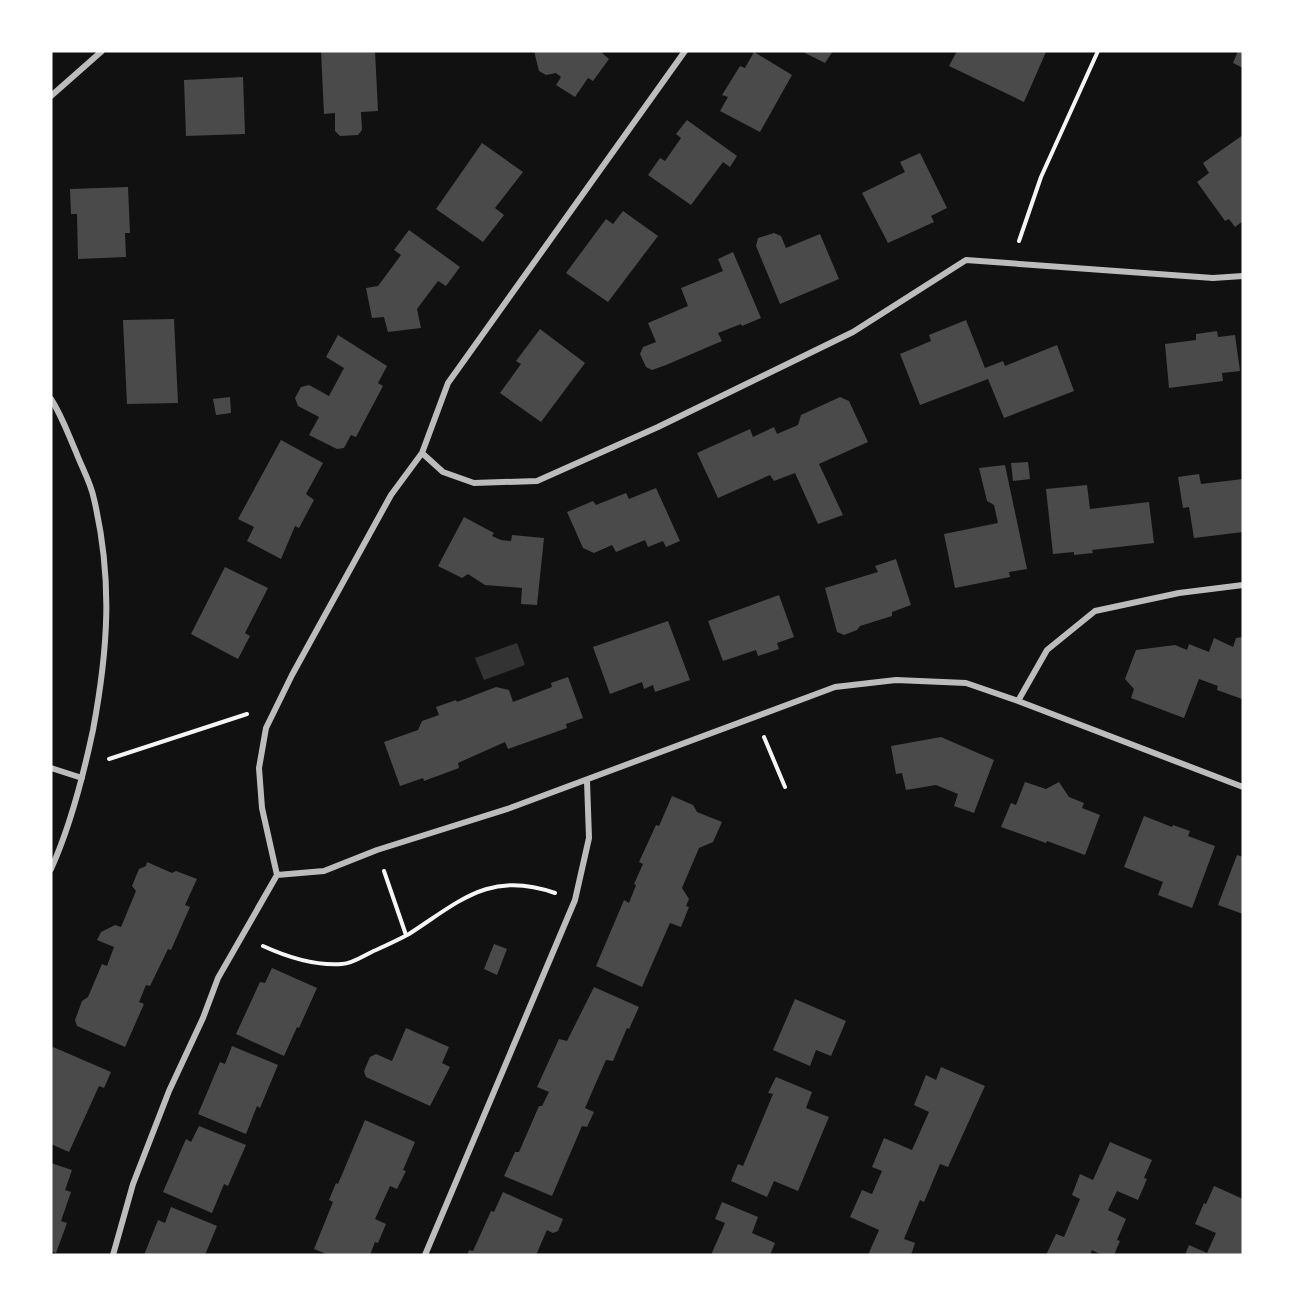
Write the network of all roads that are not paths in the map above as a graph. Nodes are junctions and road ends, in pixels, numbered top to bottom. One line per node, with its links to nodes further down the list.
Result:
1 (102, 51): 3 (street)
2 (685, 51): 6 (street)
3 (51, 96)
4 (1243, 276): 6 (street)
5 (51, 399): 10 (street)
6 (422, 453): 14 (street)
7 (1243, 585): 8 (street)
8 (1018, 701): 11 (street); 12 (street)
9 (51, 768): 10 (street)
10 (82, 778): 13 (street)
11 (586, 780): 14 (street); 16 (street)
12 (1243, 787)
13 (51, 869)
14 (277, 875): 15 (street)
15 (113, 1255)
16 (425, 1255)

